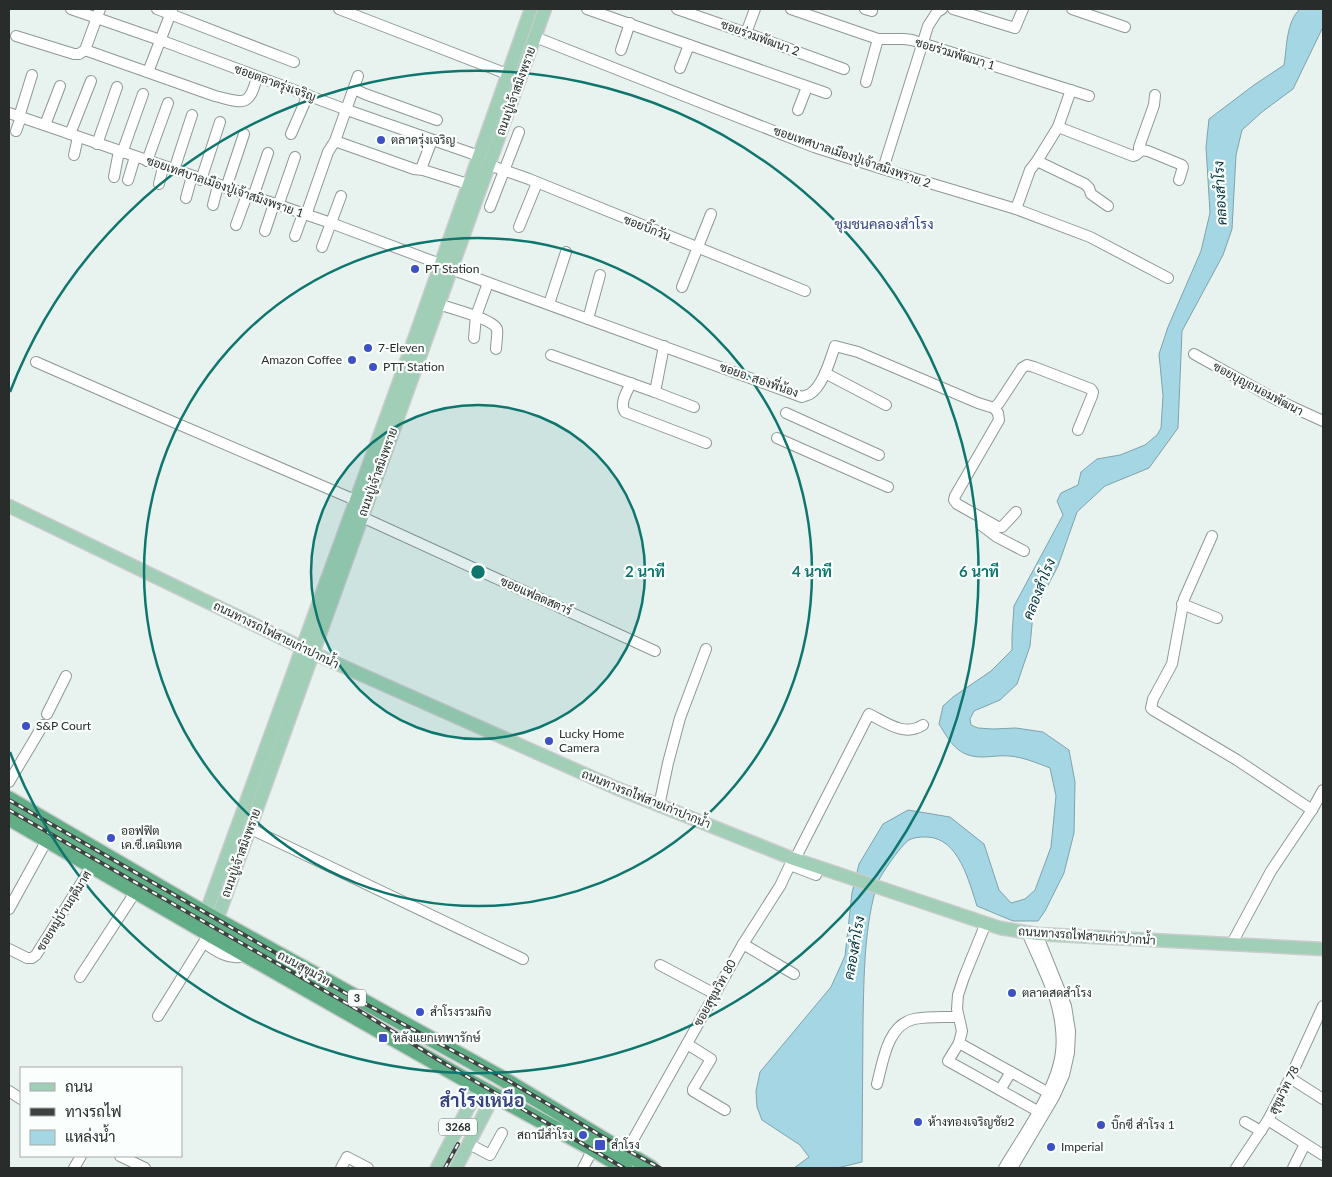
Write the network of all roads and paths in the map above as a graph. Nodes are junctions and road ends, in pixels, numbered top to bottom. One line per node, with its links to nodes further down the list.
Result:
1 (71, 9): 15 (street, ซอยตลาดรุ่งเจริญ)
2 (157, 9): 14 (street)
3 (338, 9): 31 (street)
4 (531, 9): 31 (main road, ถนนปู่เจ้าสมิงพราย)
5 (545, 9): 20 (main road, ถนนปู่เจ้าสมิงพราย)
6 (587, 9): 16 (street)
7 (679, 9): 18 (street, ซอยร่วมพัฒนา 2)
8 (756, 9): 18 (street)
9 (791, 9): 21 (street, ซอยร่วมพัฒนา 1)
10 (942, 9): 23 (street)
11 (953, 9): 12 (street)
12 (1024, 9)
13 (1072, 9): 17 (street)
14 (172, 11): 22 (street); 27 (street)
15 (99, 13): 22 (street, ซอยตลาดรุ่งเจริญ); 25 (street)
16 (630, 23): 24 (street); 26 (street)
17 (1125, 27)
18 (746, 33): 29 (street, ซอยร่วมพัฒนา 2)
19 (16, 36): 25 (street)
20 (535, 38): 35 (main road, ถนนปู่เจ้าสมิงพราย); 79 (street, ซอยเทศบาลเมืองปู่เจ้าสมิงพราย 2)
21 (878, 39): 23 (street, ซอยร่วมพัฒนา 1); 37 (street)
22 (160, 40): 30 (street); 34 (street, ซอยตลาดรุ่งเจริญ)
23 (922, 44): 42 (street, ซอยร่วมพัฒนา 1); 79 (street)
24 (689, 45): 28 (street); 40 (street)
25 (85, 50): 30 (street)
26 (621, 50)
27 (294, 62)
28 (680, 68)
29 (844, 69)
30 (148, 72): 34 (street)
31 (508, 74): 35 (street); 70 (main road, ถนนปู่เจ้าสมิงพราย)
32 (32, 75): 53 (street)
33 (358, 76): 41 (street)
34 (257, 77): 45 (street, ซอยตลาดรุ่งเจริญ)
35 (520, 79): 75 (main road, ถนนปู่เจ้าสมิงพราย)
36 (91, 81): 62 (street)
37 (866, 82)
38 (60, 86): 56 (street)
39 (117, 87): 65 (street)
40 (807, 87): 43 (street); 50 (street)
41 (354, 89): 49 (street); 54 (street)
42 (1071, 90): 47 (street, ซอยร่วมพัฒนา 1); 57 (street)
43 (826, 93)
44 (143, 94): 66 (street)
45 (308, 95): 49 (street, ซอยตลาดรุ่งเจริญ); 61 (street)
46 (1155, 95): 67 (street)
47 (1089, 96)
48 (168, 103): 73 (street)
49 (347, 110): 63 (street, ซอยตลาดรุ่งเจริญ); 64 (street)
50 (798, 110)
51 (9, 113): 53 (street, ซอยเทศบาลเมืองปู่เจ้าสมิงพราย 1)
52 (192, 115): 76 (street)
53 (20, 117): 56 (street, ซอยเทศบาลเมืองปู่เจ้าสมิงพราย 1); 58 (street)
54 (437, 120)
55 (220, 122): 81 (street)
56 (46, 125): 62 (street, ซอยเทศบาลเมืองปู่เจ้าสมิงพราย 1)
57 (1058, 126): 67 (street); 74 (street)
58 (16, 131)
59 (519, 132): 78 (street)
60 (244, 134): 87 (street)
61 (291, 134)
62 (74, 136): 65 (street, ซอยเทศบาลเมืองปู่เจ้าสมิงพราย 1); 69 (street)
63 (432, 140): 70 (street, ซอยตลาดรุ่งเจริญ); 77 (street)
64 (335, 141): 77 (street); 96 (street)
65 (97, 144): 66 (street, ซอยเทศบาลเมืองปู่เจ้าสมิงพราย 1)
66 (120, 152): 71 (street, ซอยเทศบาลเมืองปู่เจ้าสมิงพราย 1); 80 (street)
67 (1139, 152): 83 (street)
68 (268, 153): 88 (street)
69 (74, 155)
70 (479, 156): 86 (main road, ถนนปู่เจ้าสมิงพราย)
71 (135, 157): 73 (street, ซอยเทศบาลเมืองปู่เจ้าสมิงพราย 1); 82 (street)
72 (295, 157): 92 (street)
73 (148, 161): 76 (street, ซอยเทศบาลเมืองปู่เจ้าสมิงพราย 1)
74 (1037, 161): 93 (street); 95 (street)
75 (490, 165): 78 (street, ซอยบิ๊กวัน); 106 (main road, ถนนปู่เจ้าสมิงพราย)
76 (169, 168): 81 (street, ซอยเทศบาลเมืองปู่เจ้าสมิงพราย 1); 85 (street)
77 (421, 169): 86 (street)
78 (505, 170): 84 (street, ซอยบิ๊กวัน); 94 (street)
79 (884, 170): 95 (street, ซอยเทศบาลเมืองปู่เจ้าสมิงพราย 2)
80 (114, 177)
81 (196, 178): 87 (street, ซอยเทศบาลเมืองปู่เจ้าสมิงพราย 1); 90 (street)
82 (128, 180)
83 (1180, 180)
84 (537, 183): 100 (street); 104 (street, ซอยบิ๊กวัน)
85 (159, 184)
86 (468, 184): 106 (main road, ถนนปู่เจ้าสมิงพราย)
87 (222, 187): 88 (street, ซอยเทศบาลเมืองปู่เจ้าสมิงพราย 1); 91 (street)
88 (250, 196): 92 (street, ซอยเทศบาลเมืองปู่เจ้าสมิงพราย 1); 99 (street)
89 (340, 196): 98 (street)
90 (186, 198)
91 (212, 205)
92 (276, 205): 96 (street, ซอยเทศบาลเมืองปู่เจ้าสมิงพราย 1); 101 (street)
93 (1108, 206)
94 (490, 207)
95 (1016, 209): 108 (street, ซอยเทศบาลเมืองปู่เจ้าสมิงพราย 2)
96 (304, 214): 98 (street, ซอยเทศบาลเมืองปู่เจ้าสมิงพราย 1); 102 (street)
97 (711, 214): 104 (street)
98 (331, 223): 103 (street); 106 (street, ซอยเทศบาลเมืองปู่เจ้าสมิงพราย 1)
99 (236, 225)
100 (519, 228)
101 (265, 231)
102 (295, 236)
103 (322, 248)
104 (698, 248): 110 (street); 111 (street, ซอยบิ๊กวัน)
105 (566, 252): 113 (street)
106 (446, 267): 109 (street, ซอยอ. สองพี่น้อง); 112 (main road, ถนนปู่เจ้าสมิงพราย); 129 (main road, ถนนปู่เจ้าสมิงพราย)
107 (600, 275): 115 (street)
108 (1168, 278)
109 (488, 283): 113 (street, ซอยอ. สองพี่น้อง); 114 (street)
110 (682, 287)
111 (804, 291)
112 (438, 304): 114 (street); 129 (main road, ถนนปู่เจ้าสมิงพราย)
113 (549, 304): 115 (street, ซอยอ. สองพี่น้อง)
114 (476, 316): 116 (street); 118 (street)
115 (588, 318): 117 (street, ซอยอ. สองพี่น้อง)
116 (474, 338)
117 (664, 346): 122 (street, ซอยอ. สองพี่น้อง); 124 (street)
118 (496, 349)
119 (1194, 354): 130 (street, ซอยบุญถนอมพัฒนา)
120 (551, 355): 123 (street)
121 (36, 362): 136 (street)
122 (825, 373): 125 (street); 127 (street, ซอยอ. สองพี่น้อง)
123 (630, 383): 124 (street); 133 (street)
124 (655, 392): 126 (street)
125 (886, 405)
126 (694, 407)
127 (994, 408): 131 (street); 137 (street)
128 (786, 413): 134 (street)
129 (392, 417): 136 (main road, ถนนปู่เจ้าสมิงพราย); 140 (main road, ถนนปู่เจ้าสมิงพราย)
130 (1323, 421)
131 (1078, 430)
132 (777, 438): 135 (street)
133 (706, 443)
134 (879, 455)
135 (888, 487)
136 (355, 500): 146 (main road, ถนนปู่เจ้าสมิงพราย)
137 (957, 504): 139 (street); 142 (street)
138 (9, 506): 146 (main road, ถนนทางรถไฟสายเก่าปากน้ำ)
139 (1016, 512)
140 (362, 517): 146 (main road, ถนนปู่เจ้าสมิงพราย); 147 (street, ซอยแฟลตสตาร์)
141 (1212, 536): 143 (street)
142 (1024, 551)
143 (1182, 604): 144 (street); 156 (street)
144 (1217, 618)
145 (706, 649): 155 (street)
146 (307, 650): 155 (main road, ถนนทางรถไฟสายเก่าปากน้ำ); 158 (main road, ถนนปู่เจ้าสมิงพราย); 165 (main road, ถนนปู่เจ้าสมิงพราย)
147 (656, 651)
148 (66, 676): 149 (street)
149 (47, 714)
150 (43, 725): 152 (street)
151 (923, 725): 160 (street, ซอยสุขุมวิท 80)
152 (9, 782)
153 (1323, 790): 156 (street)
154 (9, 799): 165 (highway, ถนนสุขุมวิท / 3)
155 (659, 806): 160 (main road, ถนนทางรถไฟสายเก่าปากน้ำ)
156 (1312, 810): 170 (street)
157 (9, 818): 159 (highway, ถนนสุขุมวิท / 3)
158 (250, 828): 165 (main road, ถนนปู่เจ้าสมิงพราย); 173 (street)
159 (47, 840): 161 (highway, ถนนสุขุมวิท / 3); 164 (street)
160 (792, 862): 162 (street); 166 (main road, ถนนทางรถไฟสายเก่าปากน้ำ); 169 (street, ซอยสุขุมวิท 80)
161 (92, 866): 163 (highway, ถนนสุขุมวิท / 3); 171 (street, ซอยหมู่บ้านฤดีมาศ)
162 (816, 875)
163 (136, 892): 168 (highway, ถนนสุขุมวิท / 3); 176 (street)
164 (9, 909)
165 (211, 917): 168 (main road, ถนนปู่เจ้าสมิงพราย); 185 (highway, ถนนสุขุมวิท / 3)
166 (986, 923): 167 (main road, ถนนทางรถไฟสายเก่าปากน้ำ); 180 (street)
167 (1032, 933): 170 (main road, ถนนทางรถไฟสายเก่าปากน้ำ); 183 (street)
168 (206, 935): 179 (street); 188 (highway, ถนนสุขุมวิท / 3)
169 (743, 944): 175 (street); 177 (street, ซอยสุขุมวิท 80)
170 (1231, 945): 172 (main road, ถนนทางรถไฟสายเก่าปากน้ำ)
171 (9, 949)
172 (1323, 949)
173 (523, 959)
174 (660, 965): 177 (street)
175 (794, 974)
176 (80, 977)
177 (715, 994): 182 (street, ซอยสุขุมวิท 80)
178 (1323, 1006): 186 (street, สุขุมวิท 78)
179 (158, 1016)
180 (958, 1017): 181 (street); 187 (street)
181 (959, 1043): 184 (street); 189 (street)
182 (687, 1044): 196 (street); 208 (street, ซอยสุขุมวิท 80)
183 (1065, 1052): 191 (street); 197 (street)
184 (1011, 1072): 189 (street); 191 (street)
185 (498, 1076): 188 (highway); 192 (highway); 195 (highway, ถนนสุขุมวิท / 3)
186 (1290, 1078): 194 (street); 198 (street, สุขุมวิท 78)
187 (877, 1084)
188 (479, 1087): 192 (highway, ถนนสุขุมวิท / 3); 212 (main road, 3268)
189 (1000, 1090): 197 (street)
190 (9, 1091): 193 (street)
191 (1048, 1092): 197 (street)
192 (494, 1095): 200 (highway, ถนนสุขุมวิท / 3); 203 (main road, 3268)
193 (20, 1098)
194 (1323, 1099)
195 (555, 1110): 200 (highway); 208 (highway, ถนนสุขุมวิท / 3)
196 (725, 1110)
197 (1041, 1112): 218 (street); 219 (street)
198 (1268, 1120): 201 (street, สุขุมวิท 78); 204 (street)
199 (1245, 1122): 201 (street)
200 (547, 1124): 205 (highway, ถนนสุขุมวิท / 3)
201 (1261, 1131): 220 (street, สุขุมวิท 78)
202 (502, 1133): 203 (street)
203 (469, 1144): 213 (main road, 3268)
204 (1305, 1144): 206 (street); 221 (street)
205 (593, 1149): 208 (highway, ถนนสุขุมวิท / 3); 214 (street); 215 (highway)
206 (1323, 1155)
207 (122, 1157): 209 (street)
208 (630, 1158): 216 (highway, ถนนสุขุมวิท / 3); 217 (highway)
209 (145, 1168)
210 (341, 1168): 211 (street)
211 (368, 1168)
212 (437, 1168)
213 (456, 1168)
214 (583, 1168)
215 (611, 1168)
216 (651, 1168)
217 (664, 1168)
218 (1004, 1168)
219 (1012, 1168)
220 (1236, 1168)
221 (1293, 1168)

